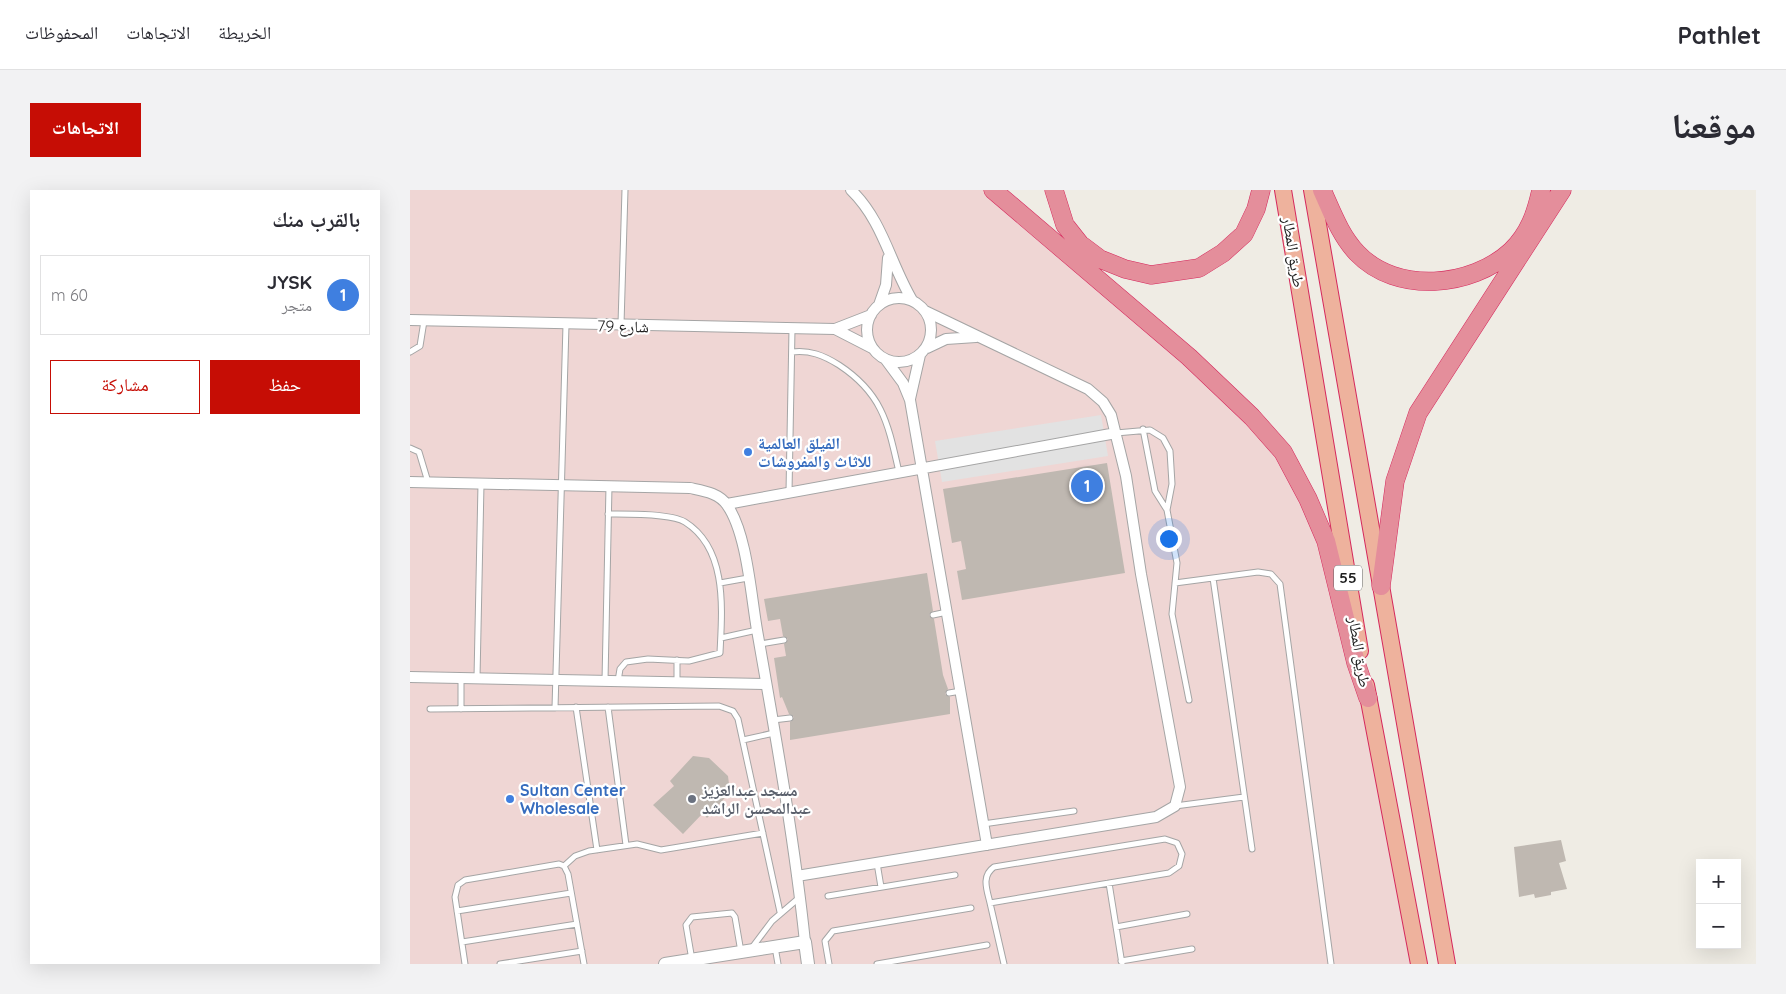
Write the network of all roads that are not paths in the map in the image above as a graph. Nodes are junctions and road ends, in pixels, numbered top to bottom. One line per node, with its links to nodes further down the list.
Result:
1 (625, 190): 19 (lane)
2 (851, 190): 11 (street)
3 (993, 190): 65 (highway)
4 (1054, 190): 5 (highway)
5 (1261, 190)
6 (1283, 190): 65 (highway, طريق المطار / 55)
7 (1312, 190): 47 (highway, طريق المطار / 55)
8 (1322, 190): 9 (highway)
9 (1541, 190)
10 (1562, 190): 47 (highway)
11 (888, 254): 12 (street); 13 (street)
12 (912, 300): 13 (street); 14 (street)
13 (879, 305): 15 (street)
14 (925, 311): 22 (street); 26 (street)
15 (871, 315): 21 (street, شارع 79); 23 (street)
16 (410, 320): 17 (street, شارع 79)
17 (424, 321): 18 (street, شارع 79); 24 (lane)
18 (566, 325): 19 (street, شارع 79); 37 (lane)
19 (621, 326): 20 (street, شارع 79)
20 (792, 328): 21 (street, شارع 79); 25 (lane)
21 (835, 329): 23 (street, شارع 79)
22 (977, 337): 26 (street); 30 (street)
23 (873, 349): 27 (street)
24 (410, 352)
25 (792, 352): 33 (lane); 39 (lane)
26 (924, 352): 27 (street); 28 (street)
27 (886, 360): 28 (street)
28 (910, 400): 32 (street)
29 (1143, 429): 30 (lane); 41 (lane); 41 (lane)
30 (1116, 433): 32 (street); 77 (street)
31 (410, 448): 35 (lane)
32 (923, 468): 33 (street); 48 (street)
33 (899, 472): 39 (street)
34 (410, 482): 35 (street)
35 (428, 482): 36 (street)
36 (481, 483): 37 (street); 57 (lane)
37 (562, 485): 38 (street); 58 (lane)
38 (609, 486): 40 (street); 42 (lane)
39 (789, 492): 40 (street)
40 (727, 504): 43 (street)
41 (1167, 510): 46 (lane)
42 (608, 514): 45 (lane); 59 (lane)
43 (748, 578): 45 (lane); 50 (street)
44 (1212, 578): 46 (lane); 76 (lane); 119 (lane)
45 (720, 583): 51 (lane)
46 (1175, 583): 66 (lane)
47 (1381, 586): 121 (highway, طريق المطار / 55)
48 (947, 612): 49 (lane); 63 (street)
49 (933, 615)
50 (757, 630): 51 (lane); 53 (street)
51 (721, 638): 54 (lane)
52 (784, 640): 53 (lane)
53 (760, 644): 62 (street)
54 (677, 660): 60 (lane); 61 (lane)
55 (410, 677): 56 (street)
56 (461, 678): 57 (street); 71 (lane)
57 (477, 679): 58 (street)
58 (555, 680): 59 (street); 69 (lane)
59 (605, 681): 60 (street)
60 (618, 681): 61 (street)
61 (677, 682): 62 (street)
62 (766, 684): 73 (street)
63 (961, 692): 64 (lane); 79 (street)
64 (949, 693)
65 (1368, 698): 120 (highway, طريق المطار / 55)
66 (1189, 700)
67 (576, 707): 68 (lane); 69 (lane); 84 (lane)
68 (608, 707): 75 (lane); 81 (lane)
69 (555, 708): 71 (lane)
70 (430, 709): 71 (lane)
71 (461, 709)
72 (790, 718): 73 (lane)
73 (772, 720): 74 (street)
74 (774, 734): 75 (lane); 88 (street)
75 (742, 740): 80 (lane)
76 (1244, 797): 77 (lane); 83 (lane)
77 (1175, 806): 82 (street)
78 (1074, 811): 79 (lane)
79 (983, 824): 82 (street)
80 (763, 833): 81 (lane); 97 (lane)
81 (626, 845): 84 (lane)
82 (986, 845): 85 (street)
83 (1252, 849)
84 (597, 850): 86 (lane)
85 (877, 863): 88 (street); 90 (lane)
86 (564, 866): 91 (lane); 96 (lane)
87 (955, 875): 90 (lane)
88 (797, 876): 93 (street)
89 (1109, 883): 94 (lane); 94 (lane); 100 (lane)
90 (881, 887): 92 (lane)
91 (571, 893): 96 (lane); 99 (lane)
92 (828, 896)
93 (800, 897): 97 (lane); 102 (street)
94 (990, 903): 118 (lane)
95 (971, 908): 116 (lane)
96 (457, 911): 101 (lane)
97 (780, 912): 107 (lane)
98 (1187, 914): 100 (lane)
99 (577, 924): 101 (lane); 106 (lane)
100 (1116, 927): 109 (lane)
101 (462, 942): 110 (lane)
102 (804, 942): 104 (street); 115 (street)
103 (987, 945): 117 (lane)
104 (774, 947): 107 (street); 114 (lane)
105 (1192, 949): 109 (lane)
106 (582, 951): 111 (lane); 112 (lane)
107 (745, 952): 108 (street); 108 (lane)
108 (692, 960): 113 (street)
109 (1122, 963)
110 (465, 964)
111 (500, 964)
112 (584, 964)
113 (665, 964)
114 (778, 964)
115 (808, 964)
116 (829, 964)
117 (877, 964)
118 (1004, 964)
119 (1331, 964)
120 (1419, 964)
121 (1447, 964)

